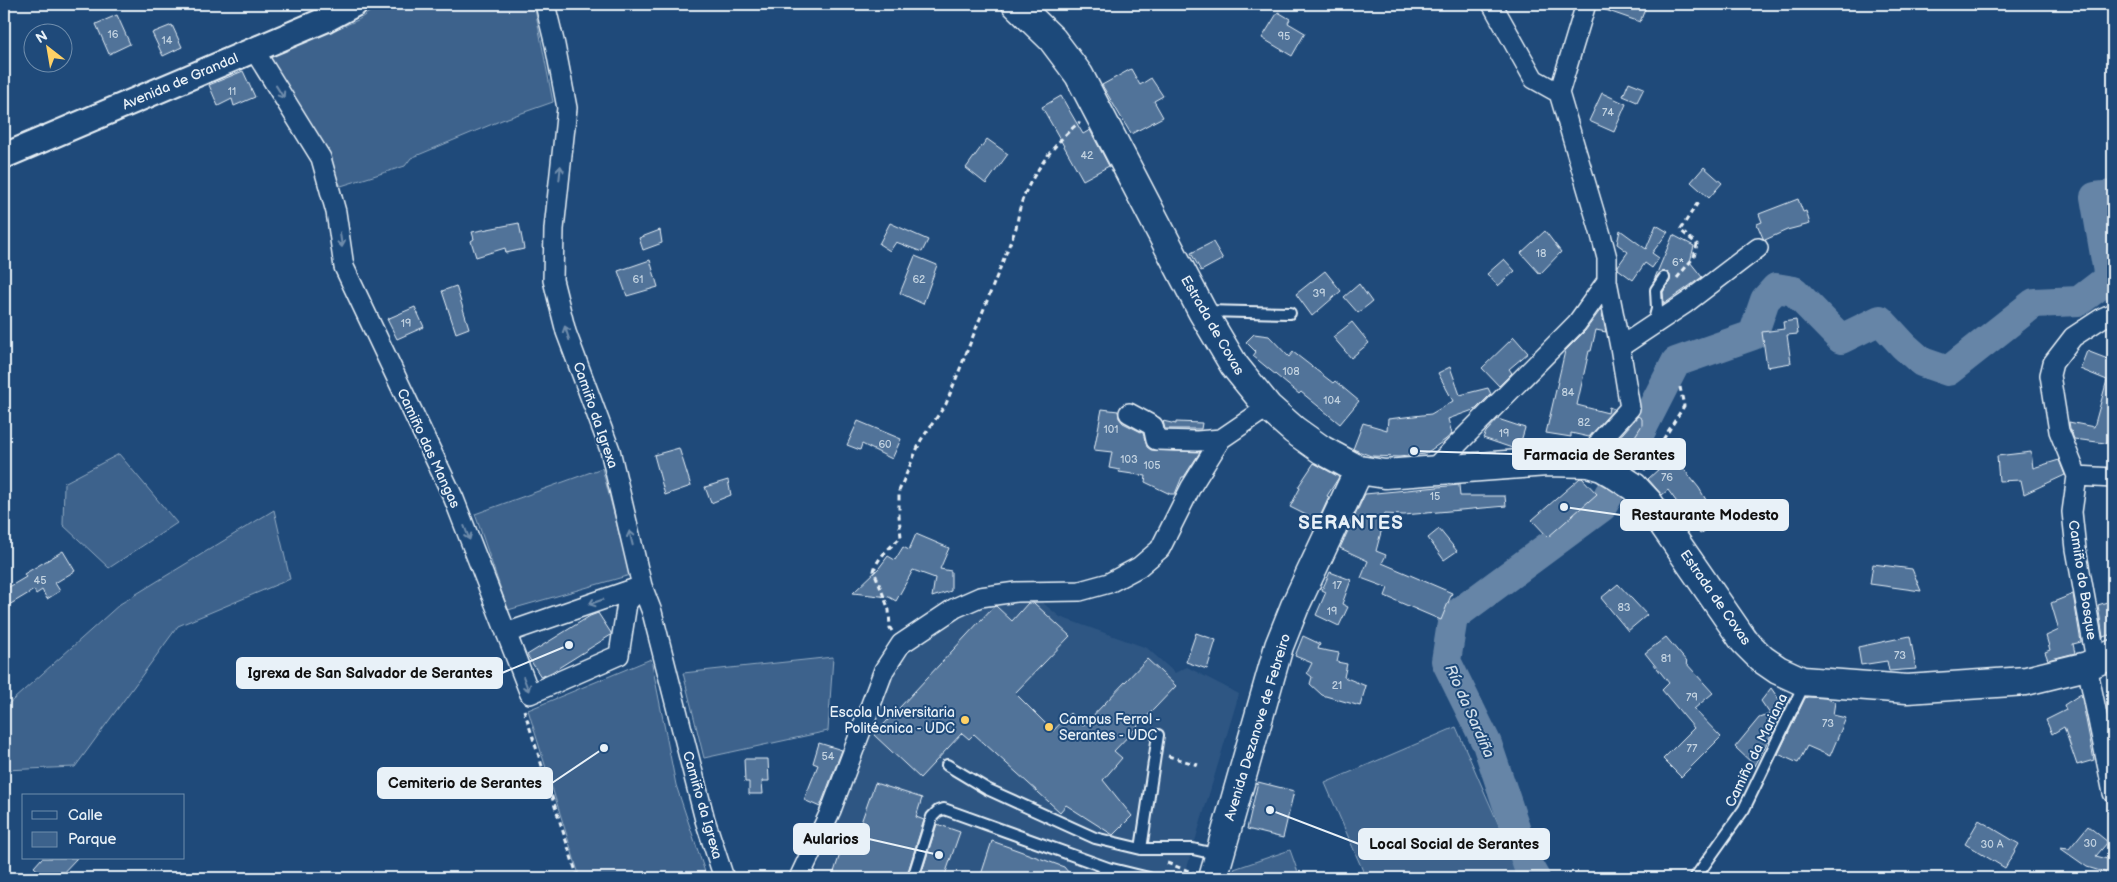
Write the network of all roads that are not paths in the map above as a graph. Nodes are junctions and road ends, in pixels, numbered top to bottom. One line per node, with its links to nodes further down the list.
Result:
1 (355, 4): 6 (street, Avenida de Grandal)
2 (545, 4): 25 (street, Camiño da Igrexa, one-way to 2)
3 (1016, 4): 12 (main road, Estrada de Covas)
4 (1492, 4): 7 (street)
5 (1586, 4): 7 (street)
6 (254, 50): 8 (street, Avenida de Grandal); 26 (street, Camiño das Mangas, one-way to 26)
7 (1559, 94): 11 (street)
8 (4, 156)
9 (1758, 248): 15 (street)
10 (1664, 278): 15 (lane)
11 (1607, 281): 16 (street); 22 (street)
12 (1202, 311): 13 (lane); 17 (main road, Estrada de Covas)
13 (1290, 313)
14 (2113, 313): 23 (street)
15 (1653, 325): 16 (street)
16 (1620, 347): 20 (street)
17 (1268, 407): 19 (street); 21 (main road, Estrada de Covas)
18 (1129, 413): 19 (street)
19 (1221, 439): 36 (street)
20 (1588, 463): 22 (main road, Estrada de Covas); 28 (main road, Estrada de Covas)
21 (1359, 470): 22 (main road, Estrada de Covas); 33 (main road, Avenida Dezanove de Febreiro)
22 (1430, 472)
23 (2077, 476): 24 (street); 27 (street, Camiño do Bosque)
24 (2113, 478)
25 (642, 586): 26 (street, one-way to 26); 26 (street, Camiño das Mangas, one-way to 25); 35 (street, Camiño da Igrexa)
26 (506, 633)
27 (2099, 660): 28 (main road, Estrada de Covas); 31 (street, Camiño do Bosque)
28 (1802, 681): 40 (lane, Camiño da Mariana)
29 (1158, 735): 32 (lane)
30 (946, 765): 32 (lane)
31 (2113, 793)
32 (1141, 849): 33 (lane)
33 (1216, 867)
34 (1108, 868): 37 (lane); 38 (lane); 39 (lane)
35 (724, 878)
36 (799, 878)
37 (913, 878)
38 (1099, 878)
39 (1149, 878)
40 (1695, 878)

